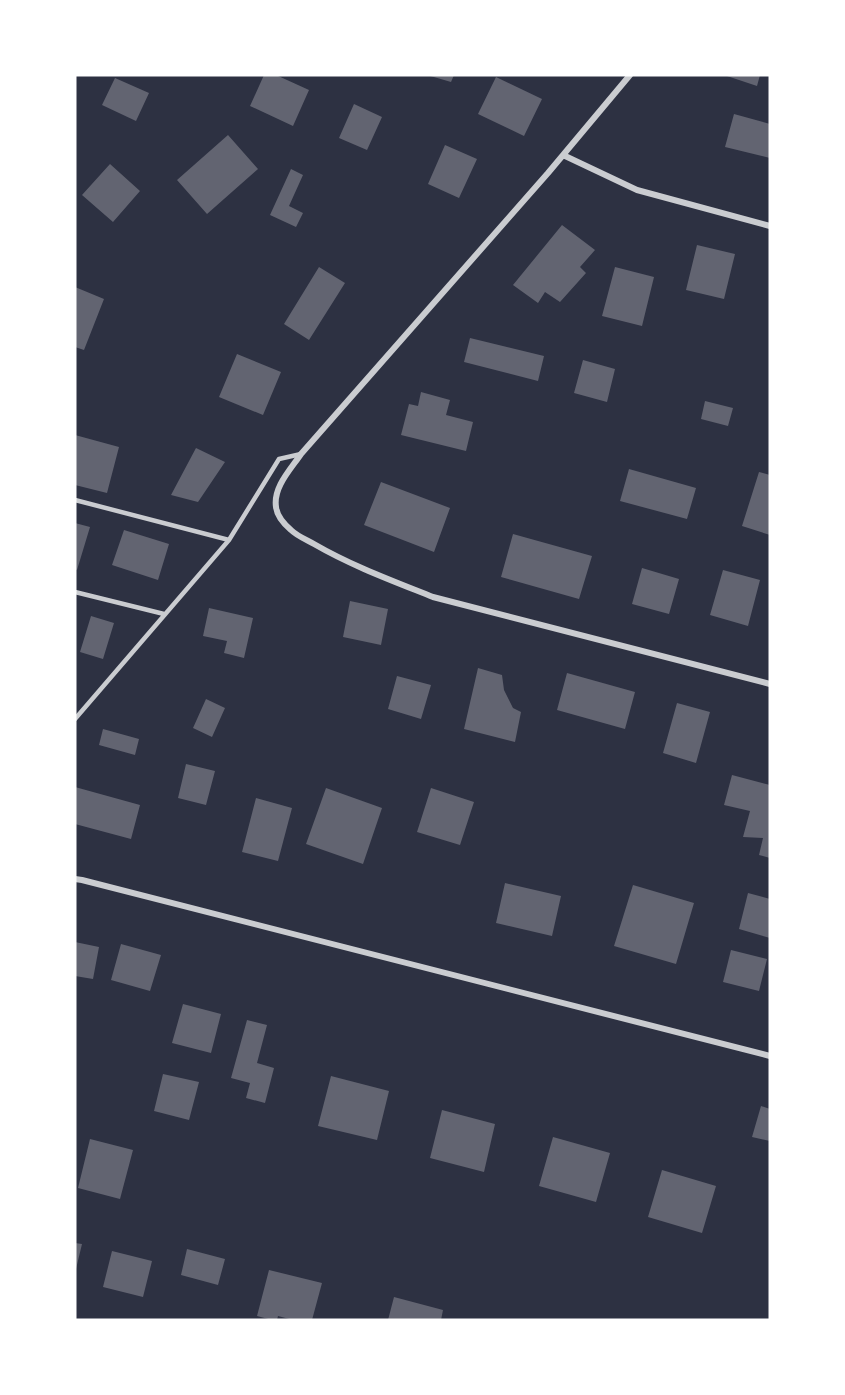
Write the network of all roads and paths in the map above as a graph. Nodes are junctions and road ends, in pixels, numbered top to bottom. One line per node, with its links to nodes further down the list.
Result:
1 (630, 75): 2 (street)
2 (563, 154): 3 (street); 4 (street)
3 (770, 226)
4 (302, 454): 6 (lane); 9 (street)
5 (75, 500): 6 (lane)
6 (228, 540): 8 (lane)
7 (75, 592): 8 (lane)
8 (164, 614): 10 (lane)
9 (770, 684)
10 (75, 719)
11 (75, 879): 12 (street)
12 (770, 1056)

